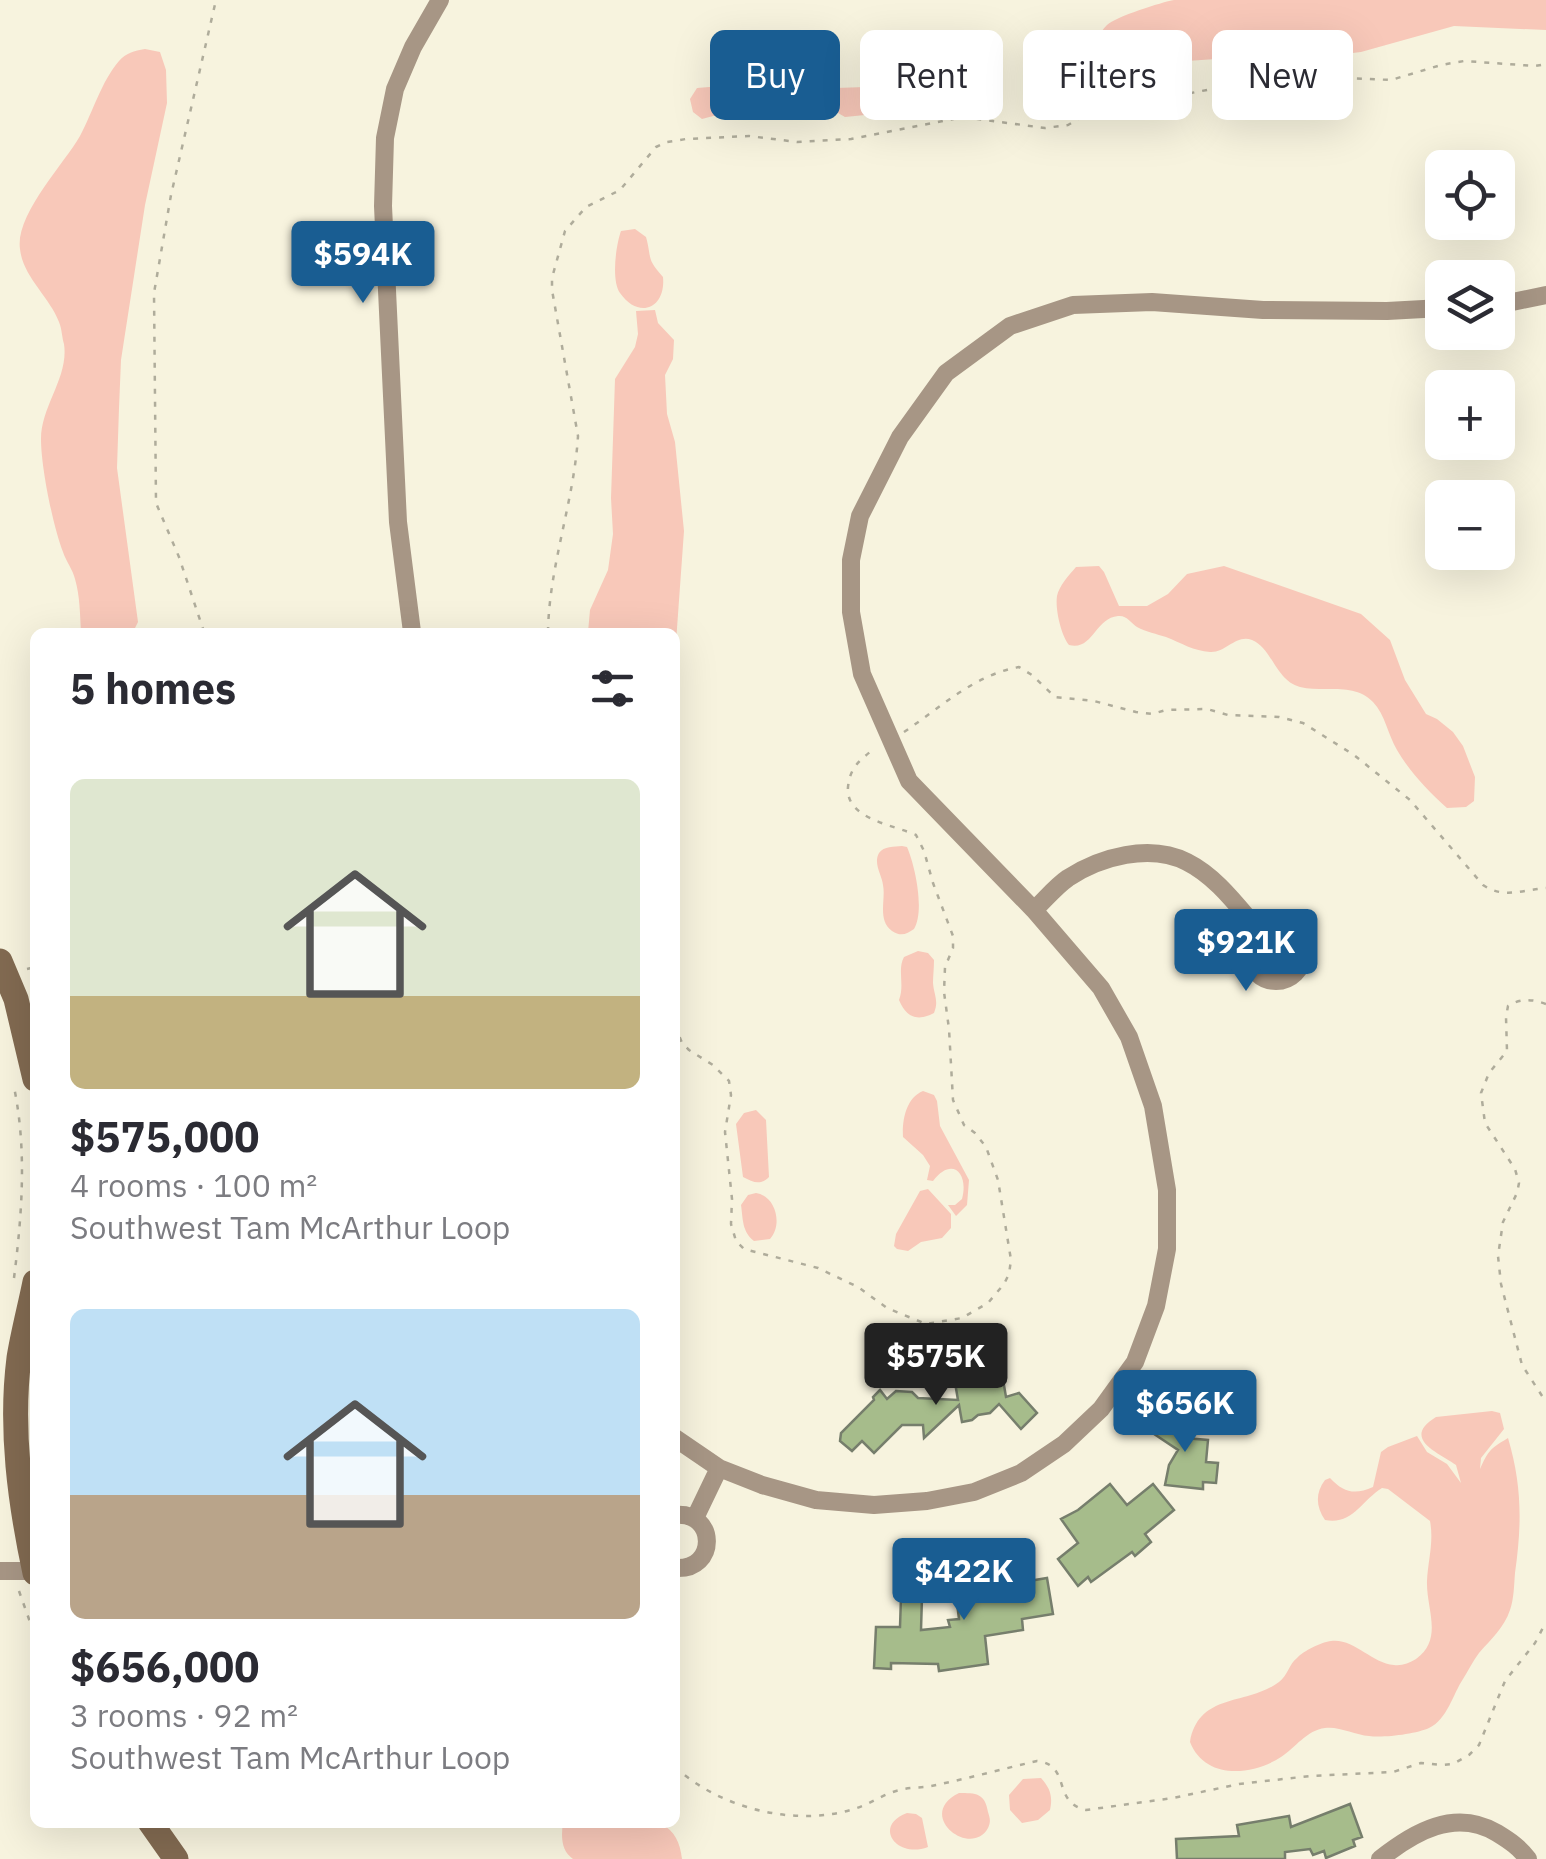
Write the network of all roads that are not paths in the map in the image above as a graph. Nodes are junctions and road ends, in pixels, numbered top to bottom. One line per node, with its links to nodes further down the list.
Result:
1 (440, 0): 5 (street)
2 (1546, 295): 3 (street)
3 (1515, 301)
4 (1425, 309): 6 (street)
5 (411, 628)
6 (1034, 910): 7 (street); 13 (street)
7 (1260, 932)
8 (0, 961): 9 (street)
9 (8, 1002): 10 (street)
10 (24, 1077)
11 (23, 1286): 16 (street)
12 (680, 1441): 13 (street)
13 (719, 1468): 15 (street)
14 (680, 1514): 15 (street)
15 (695, 1518): 17 (street)
16 (30, 1541)
17 (680, 1568)
18 (0, 1571): 19 (street)
19 (30, 1571)
20 (154, 1828): 21 (street)
21 (176, 1859)
22 (1380, 1859): 23 (street)
23 (1528, 1859)

